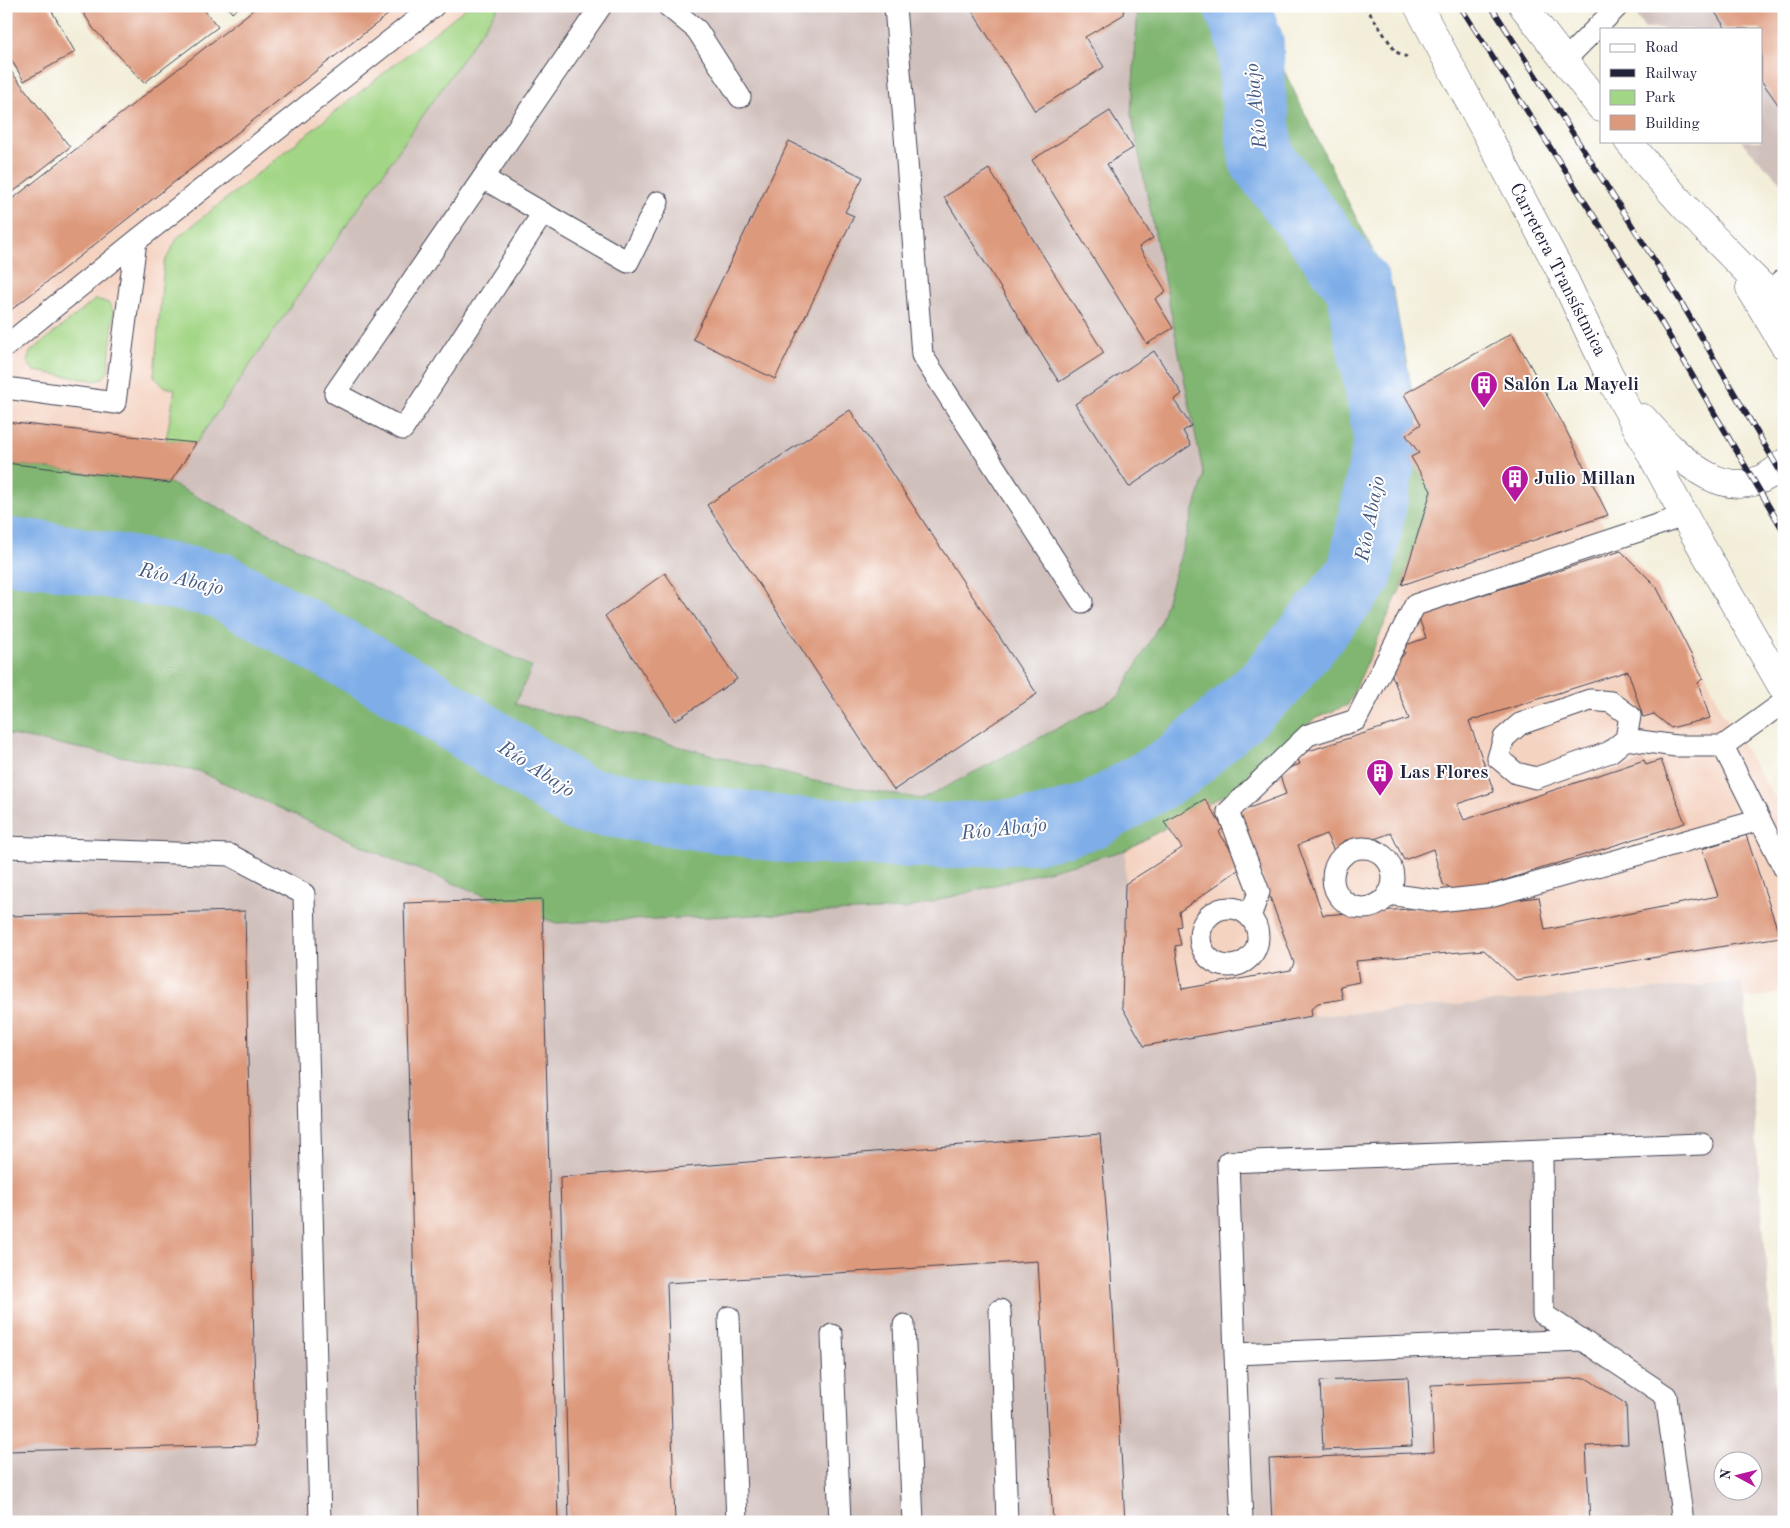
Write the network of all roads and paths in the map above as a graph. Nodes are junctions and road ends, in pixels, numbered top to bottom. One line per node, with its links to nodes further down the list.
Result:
1 (434, 6): 15 (lane)
2 (601, 6): 12 (lane)
3 (668, 6): 9 (lane)
4 (894, 6): 24 (lane)
5 (1418, 6): 20 (main road, Carretera Transístmica)
6 (1523, 6): 8 (main road)
7 (1618, 6): 8 (lane)
8 (1564, 61): 10 (main road)
9 (740, 97)
10 (1600, 107)
11 (1629, 142): 16 (main road)
12 (484, 178): 14 (lane); 14 (lane)
13 (658, 202): 14 (lane)
14 (543, 212)
15 (136, 242): 19 (lane); 21 (lane)
16 (1731, 256): 17 (main road); 18 (main road)
17 (1779, 293)
18 (1784, 345)
19 (6, 346)
20 (1615, 387): 22 (main road); 23 (main road, Carretera Transístmica)
21 (6, 388)
22 (1784, 463)
23 (1684, 516): 25 (main road, Carretera Transístmica); 33 (lane)
24 (1082, 602)
25 (1784, 690)
26 (1784, 702): 28 (lane)
27 (1626, 739): 27 (lane); 28 (lane)
28 (1723, 746): 29 (lane)
29 (1760, 820): 31 (lane); 32 (lane)
30 (6, 847): 42 (lane)
31 (1784, 868)
32 (1388, 894)
33 (1250, 917)
34 (1702, 1144): 35 (lane)
35 (1542, 1151): 40 (lane); 41 (lane)
36 (1000, 1310): 46 (lane)
37 (729, 1317): 43 (lane)
38 (904, 1324): 45 (lane)
39 (832, 1335): 44 (lane)
40 (1582, 1340): 41 (lane); 48 (lane)
41 (1235, 1354): 47 (lane)
42 (320, 1522)
43 (737, 1522)
44 (840, 1522)
45 (913, 1522)
46 (1007, 1522)
47 (1242, 1522)
48 (1683, 1522)

